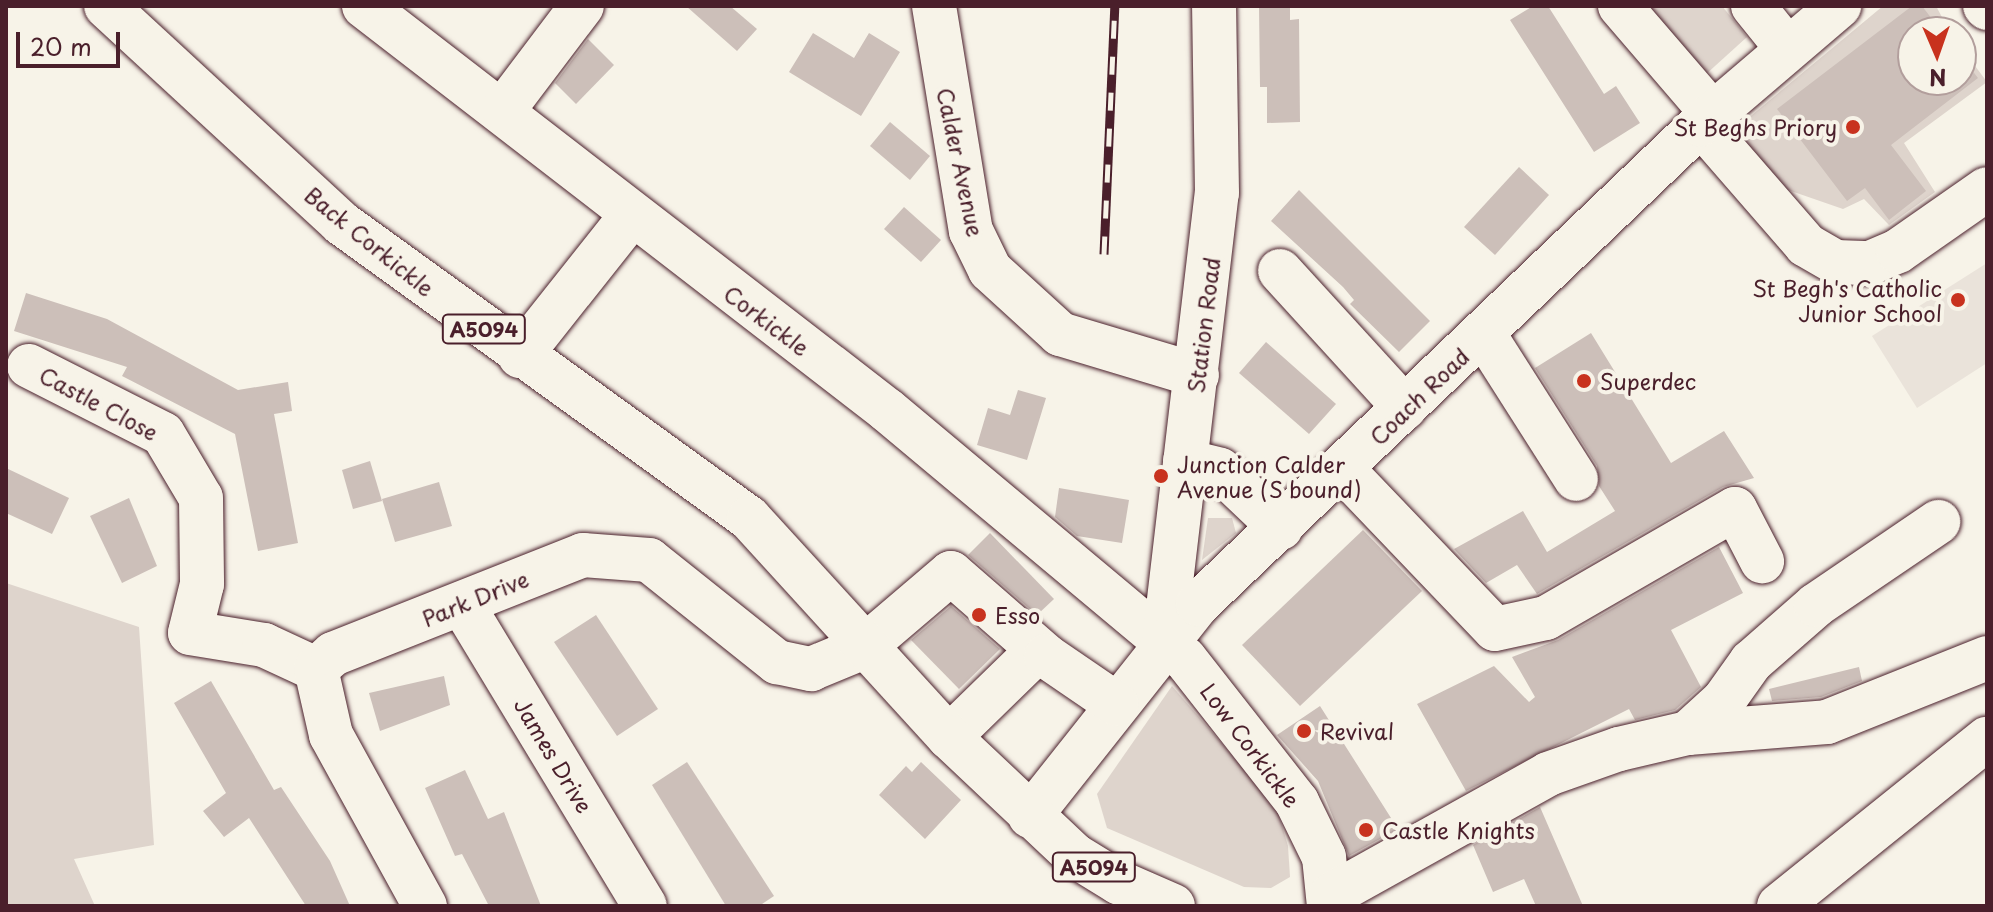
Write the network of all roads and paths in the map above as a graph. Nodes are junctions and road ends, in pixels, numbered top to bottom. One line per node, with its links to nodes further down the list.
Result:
1 (106, 6): 16 (street, Back Corkickle / A5094)
2 (364, 6): 10 (street, Corkickle)
3 (582, 6): 10 (street)
4 (934, 6): 18 (street, Calder Avenue)
5 (1214, 6): 18 (street, Station Road)
6 (1620, 6): 11 (street)
7 (1753, 6): 9 (street)
8 (1839, 6): 9 (street, Coach Road)
9 (1786, 47): 11 (street, Coach Road)
10 (504, 109): 13 (street, Corkickle)
11 (1706, 118): 12 (street); 15 (street, Coach Road)
12 (1987, 189)
13 (631, 216): 16 (street); 27 (street, Corkickle)
14 (1280, 271): 19 (street)
15 (1483, 333): 19 (street, Coach Road); 22 (street)
16 (520, 356): 28 (street, Back Corkickle / A5094)
17 (29, 366): 31 (street, Castle Close)
18 (1197, 375): 20 (street, Station Road)
19 (1405, 408): 21 (street, Coach Road)
20 (1185, 461): 24 (street); 27 (street, Station Road)
21 (1342, 469): 24 (street, Coach Road); 25 (street)
22 (1576, 479)
23 (1938, 522): 33 (street)
24 (1281, 528): 27 (street, Coach Road)
25 (1762, 561)
26 (462, 604): 28 (street, Park Drive); 31 (street, Park Drive); 39 (street, James Drive)
27 (1164, 642): 32 (street, Coach Road); 37 (street, Low Corkickle)
28 (864, 647): 29 (street, Park Drive); 34 (street, A5094)
29 (1038, 650): 32 (street); 34 (street)
30 (1987, 658): 33 (street)
31 (316, 669): 38 (street)
32 (1116, 704): 36 (street, Coach Road)
33 (1688, 733): 37 (street)
34 (949, 737): 36 (street, A5094)
35 (1987, 739): 41 (street)
36 (1030, 816): 40 (street, A5094)
37 (1330, 900)
38 (425, 906)
39 (645, 906)
40 (1173, 906)
41 (1779, 906)

